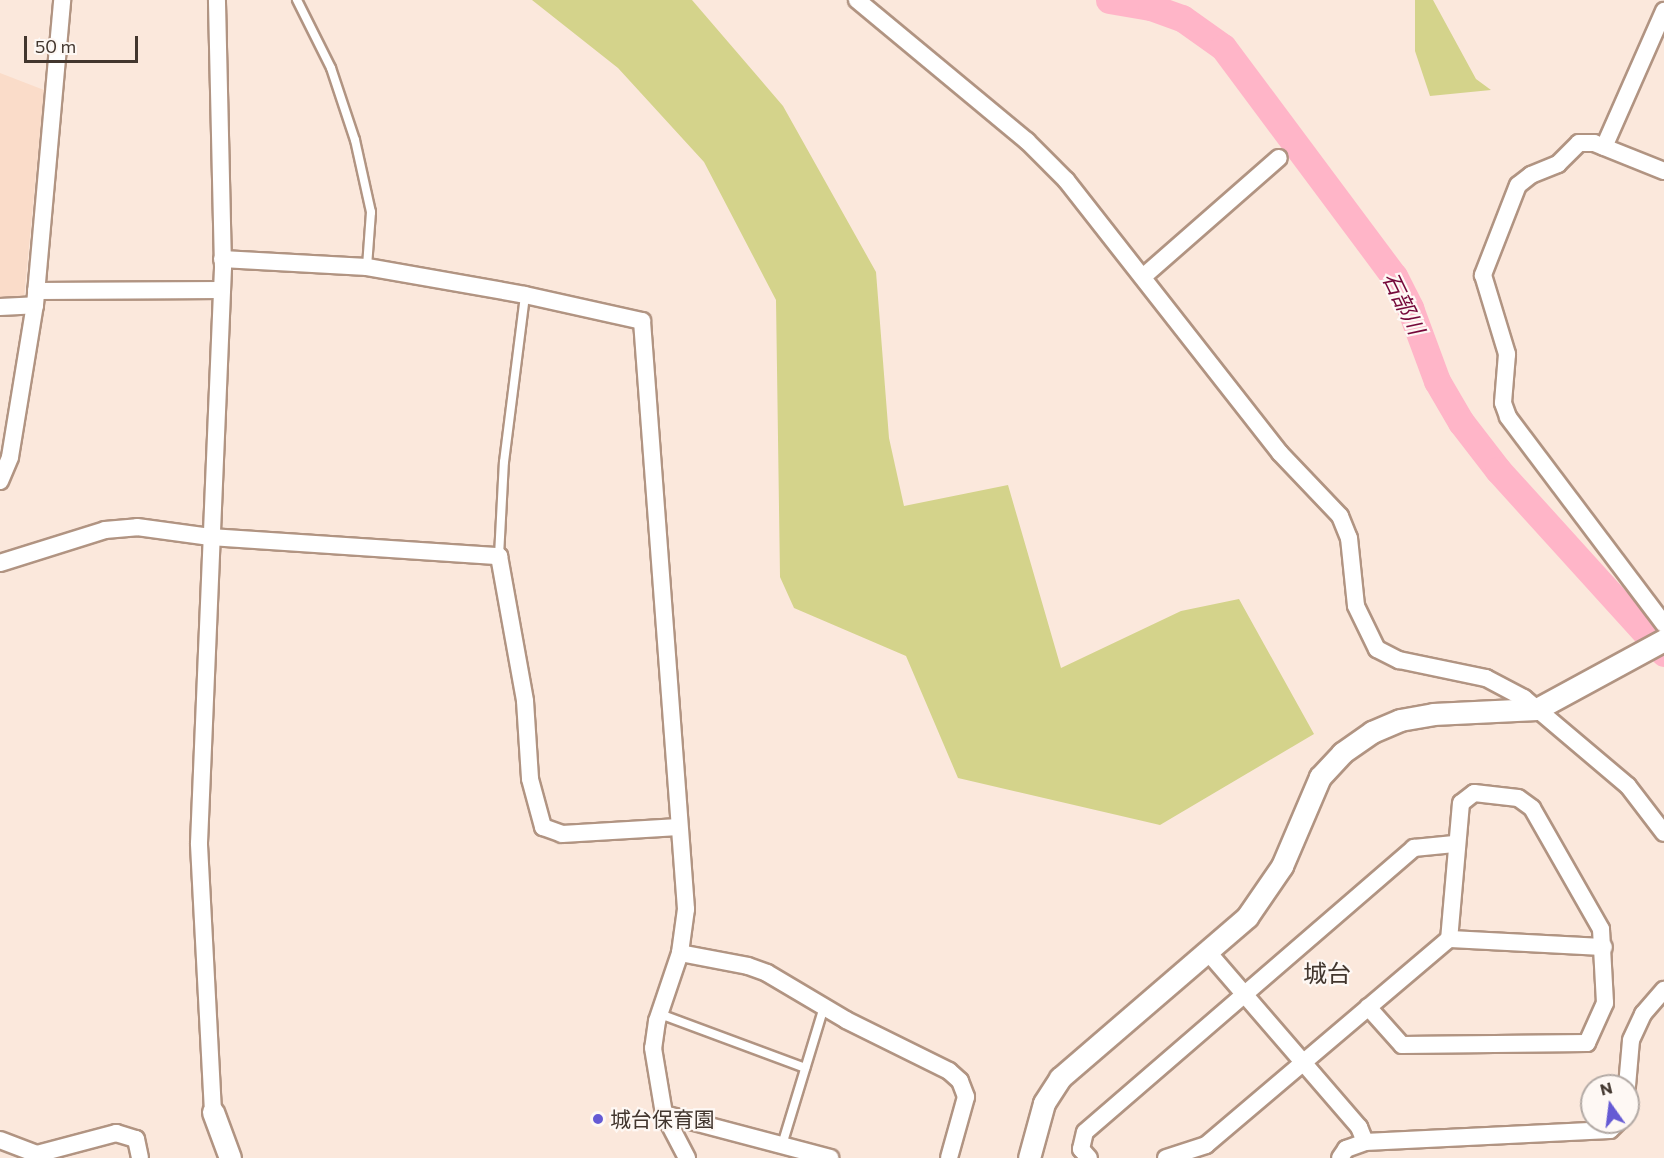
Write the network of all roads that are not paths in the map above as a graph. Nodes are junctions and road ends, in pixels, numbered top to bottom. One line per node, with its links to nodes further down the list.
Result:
1 (62, 0): 14 (street)
2 (217, 0): 9 (street)
3 (297, 0): 10 (lane)
4 (858, 0): 11 (street)
5 (1664, 11): 6 (street)
6 (1604, 147): 8 (street); 20 (street)
7 (1279, 158): 11 (street)
8 (1664, 171)
9 (222, 259): 10 (street); 12 (street)
10 (367, 267): 13 (street)
11 (1144, 276): 22 (street)
12 (222, 290): 14 (street); 17 (street)
13 (525, 295): 18 (lane); 23 (street)
14 (35, 298): 15 (street); 16 (street)
15 (0, 307)
16 (0, 481)
17 (210, 537): 18 (street); 19 (street); 38 (street)
18 (500, 556): 23 (street)
19 (0, 563)
20 (1664, 624)
21 (1664, 640): 22 (street)
22 (1537, 709): 24 (street); 28 (street)
23 (679, 827): 29 (street)
24 (1664, 833)
25 (1454, 844): 26 (street); 27 (street); 31 (street)
26 (1449, 939): 27 (street); 33 (street)
27 (1604, 947): 33 (street)
28 (1207, 951): 31 (street); 49 (street)
29 (680, 953): 32 (street); 34 (street)
30 (1664, 990): 37 (street)
31 (1245, 994): 35 (street); 50 (street)
32 (824, 1007): 36 (lane); 48 (street)
33 (1368, 1007): 35 (street)
34 (660, 1014): 36 (lane); 39 (street)
35 (1302, 1063): 42 (street); 51 (street)
36 (805, 1068): 43 (lane)
37 (1630, 1074)
38 (213, 1112): 45 (street)
39 (664, 1114): 43 (street); 46 (street)
40 (1580, 1131): 42 (street)
41 (0, 1140): 44 (street)
42 (1365, 1142): 52 (street)
43 (782, 1145): 47 (street)
44 (140, 1158)
45 (230, 1158)
46 (687, 1158)
47 (830, 1158)
48 (949, 1158)
49 (1029, 1158)
50 (1089, 1158)
51 (1166, 1158)
52 (1340, 1158)

